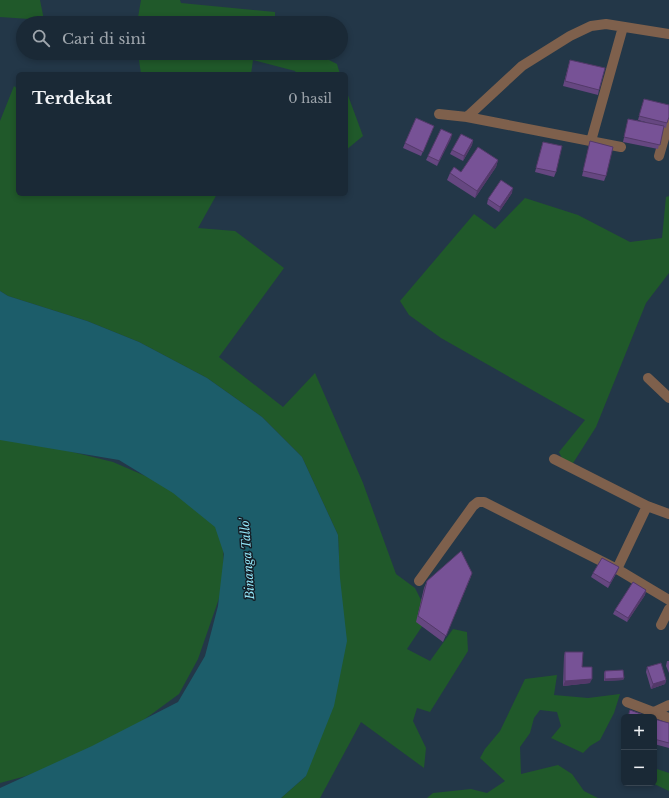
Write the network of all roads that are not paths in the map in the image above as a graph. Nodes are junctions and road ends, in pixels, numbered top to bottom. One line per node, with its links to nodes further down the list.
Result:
1 (623, 26): 2 (street); 4 (street); 6 (street)
2 (669, 34)
3 (439, 114): 4 (street)
4 (467, 117): 6 (street)
5 (669, 121): 8 (street)
6 (592, 141): 7 (street)
7 (621, 147)
8 (659, 156)
9 (648, 378): 10 (street)
10 (669, 398)
11 (554, 458): 12 (street)
12 (647, 506): 13 (street); 14 (street)
13 (669, 514)
14 (617, 569): 15 (street); 16 (street)
15 (419, 581)
16 (669, 600)
17 (669, 609): 18 (street)
18 (661, 625)
19 (627, 702): 21 (street)
20 (669, 705): 21 (street)
21 (654, 712): 22 (street)
22 (669, 718)

